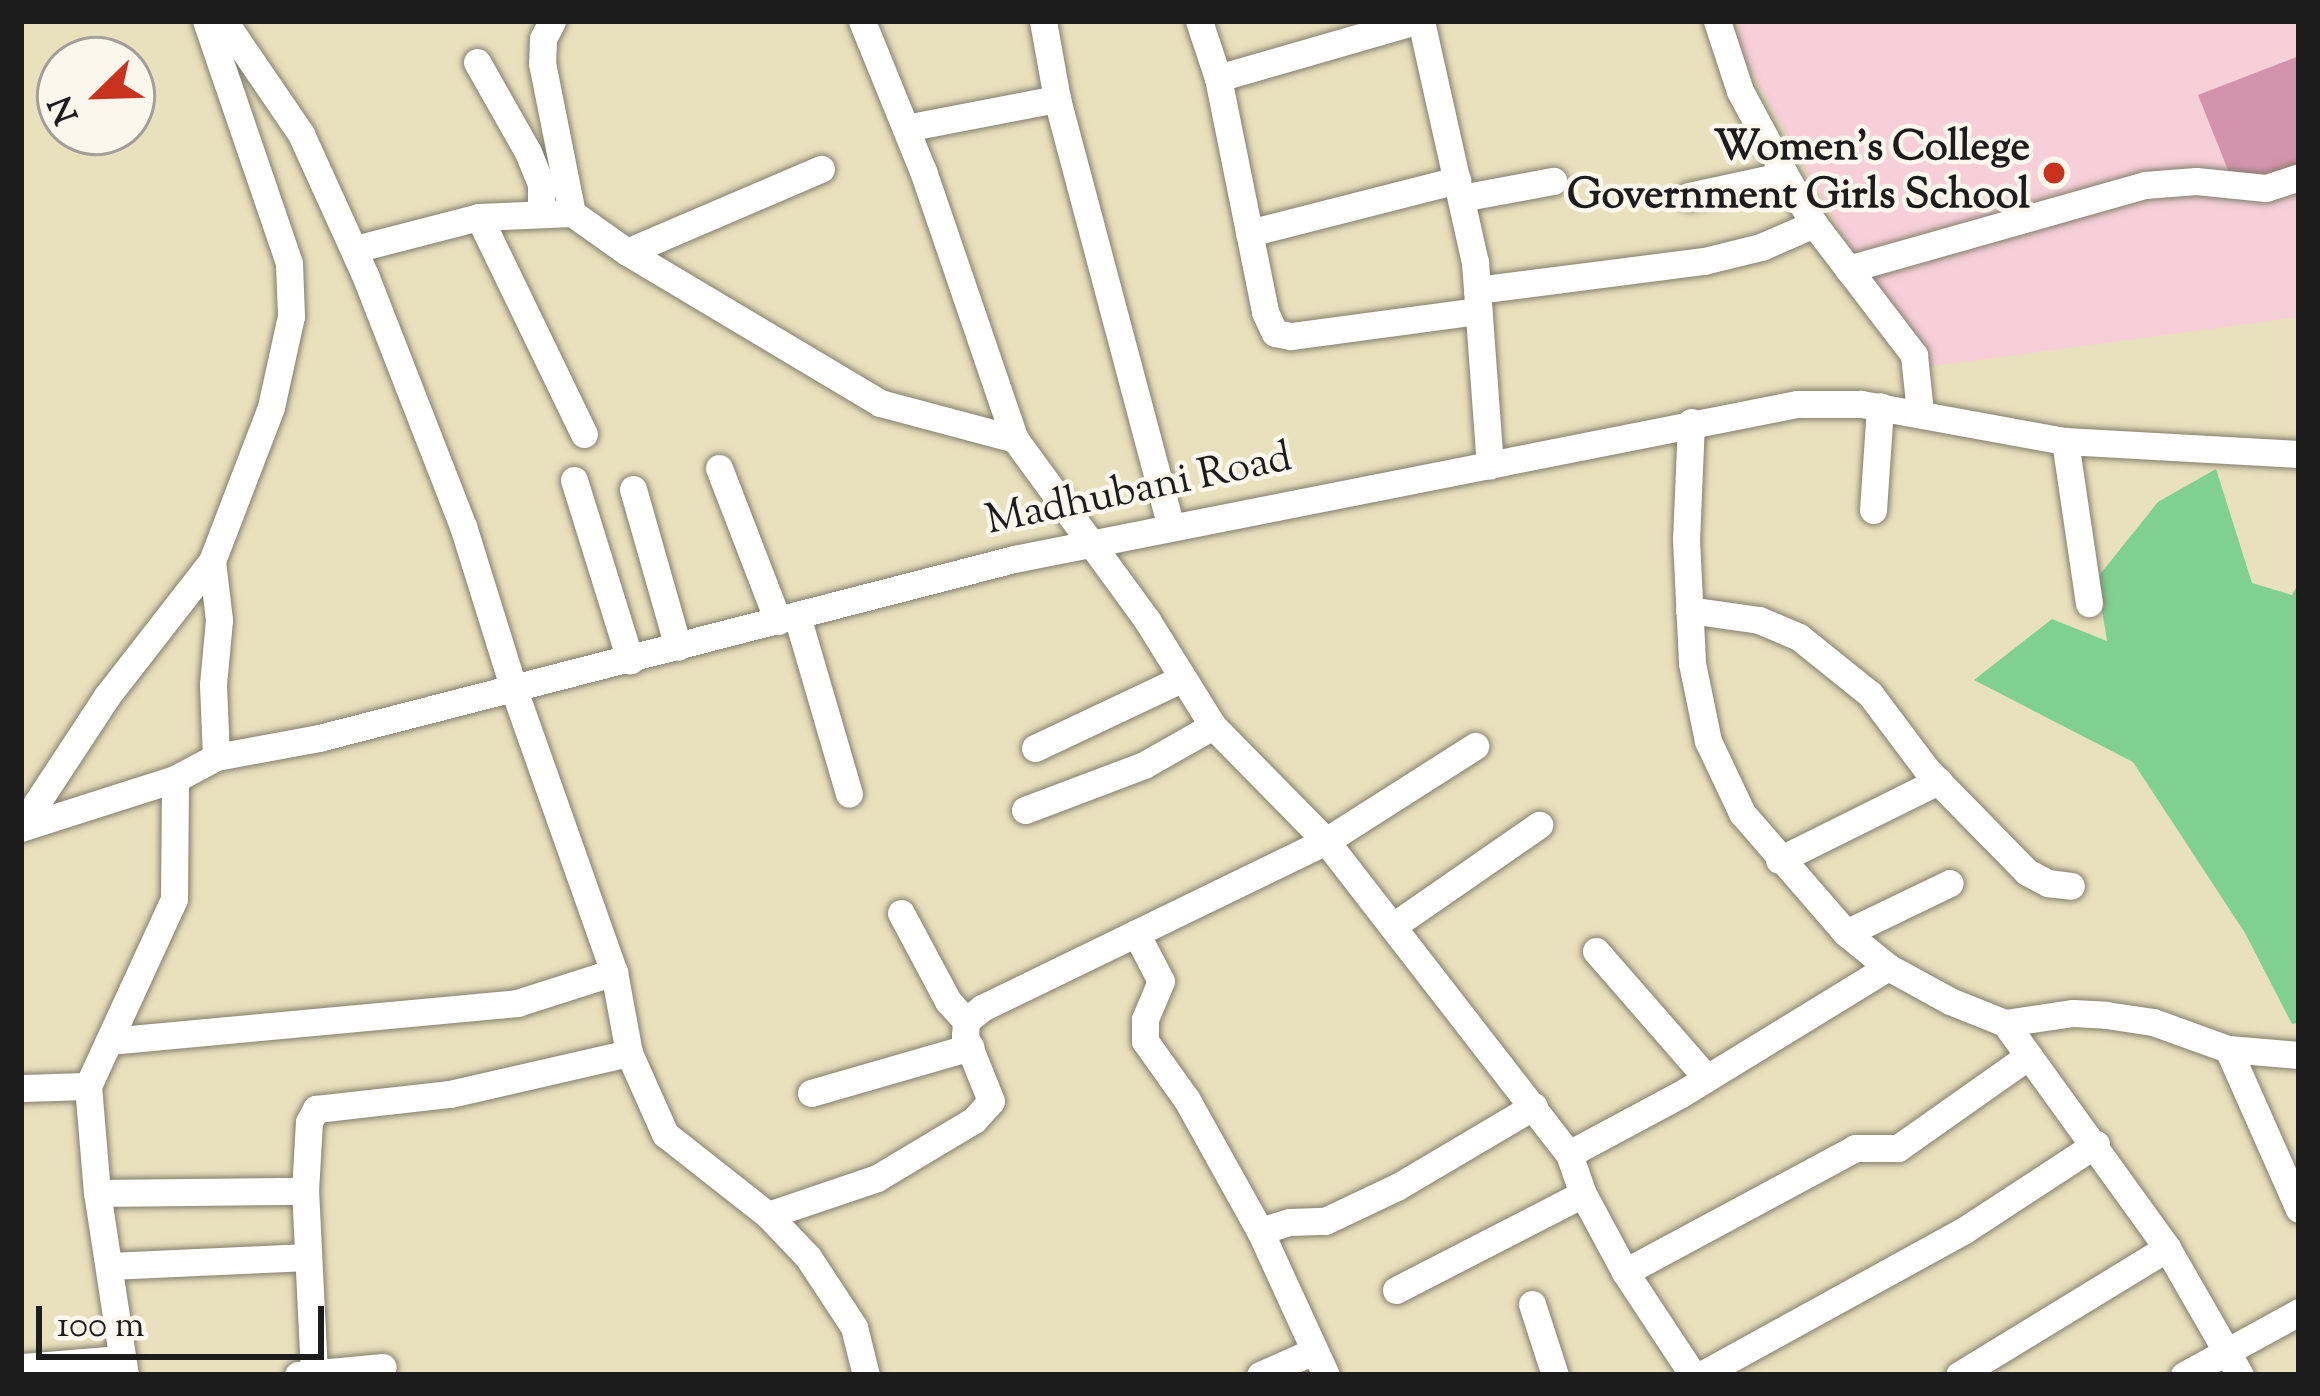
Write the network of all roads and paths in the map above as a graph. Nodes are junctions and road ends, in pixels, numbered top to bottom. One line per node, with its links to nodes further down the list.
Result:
1 (206, 21): 42 (street)
2 (224, 21): 24 (street)
3 (552, 21): 20 (street)
4 (862, 21): 12 (street)
5 (1043, 21): 11 (street)
6 (1199, 21): 10 (street)
7 (1418, 21): 10 (street); 17 (street)
8 (1717, 21): 14 (street)
9 (477, 62): 19 (street)
10 (1218, 78): 23 (street)
11 (1057, 99): 12 (street); 40 (street)
12 (906, 128): 32 (street)
13 (821, 169): 25 (street)
14 (1784, 176): 18 (street); 22 (street)
15 (2299, 177): 26 (street)
16 (1553, 181): 17 (street)
17 (1459, 189): 23 (street); 27 (street)
18 (1689, 196)
19 (542, 212): 20 (street); 21 (street)
20 (572, 212): 25 (street)
21 (479, 217): 24 (street); 31 (street)
22 (1814, 224): 26 (street); 27 (street)
23 (1250, 233): 27 (street)
24 (355, 249): 49 (street)
25 (627, 252): 32 (street)
26 (1848, 269): 29 (street)
27 (1478, 300): 35 (street)
28 (1880, 406): 29 (street, Madhubani Road); 30 (street, Madhubani Road); 39 (street)
29 (1920, 412): 33 (street, Madhubani Road)
30 (1691, 422): 35 (street, Madhubani Road); 44 (street)
31 (584, 434)
32 (1015, 439): 41 (street)
33 (2065, 441): 34 (street, Madhubani Road); 43 (street)
34 (2299, 454)
35 (1490, 465): 40 (street, Madhubani Road)
36 (718, 468): 45 (street)
37 (574, 480): 47 (street)
38 (633, 489): 46 (street)
39 (1873, 510)
40 (1170, 524): 41 (street, Madhubani Road)
41 (1086, 542): 45 (street, Madhubani Road); 48 (street)
42 (212, 561): 53 (street); 59 (street)
43 (2089, 603)
44 (1689, 610): 55 (street); 61 (street)
45 (788, 618): 46 (street, Madhubani Road); 56 (street)
46 (679, 647): 47 (street, Madhubani Road)
47 (630, 660): 49 (street, Madhubani Road)
48 (1181, 679): 50 (street); 52 (street)
49 (513, 687): 53 (street, Madhubani Road); 70 (street)
50 (1213, 726): 57 (street); 60 (street)
51 (1475, 746): 60 (street)
52 (1035, 748)
53 (215, 757): 54 (street, Madhubani Road)
54 (175, 778): 59 (street, Madhubani Road); 73 (street)
55 (1938, 781): 61 (street); 63 (street)
56 (849, 794)
57 (1025, 810)
58 (1539, 825): 65 (street)
59 (21, 828)
60 (1326, 841): 65 (street); 66 (street)
61 (1779, 860): 67 (street)
62 (1951, 883): 67 (street)
63 (2071, 886)
64 (901, 913): 72 (street)
65 (1393, 926): 82 (street)
66 (1136, 933): 72 (street); 90 (street)
67 (1846, 933): 69 (street)
68 (1596, 951): 78 (street)
69 (1888, 968): 71 (street); 78 (street)
70 (614, 972): 73 (street); 75 (street)
71 (2005, 1022): 74 (street); 77 (street)
72 (968, 1034): 81 (street); 89 (street)
73 (109, 1041): 79 (street)
74 (2228, 1049): 76 (street); 88 (street)
75 (629, 1053): 85 (street); 89 (street)
76 (2299, 1055)
77 (2027, 1057): 83 (street); 94 (street)
78 (1706, 1077): 84 (street)
79 (88, 1087): 80 (street); 86 (street)
80 (21, 1088)
81 (811, 1093)
82 (1534, 1106): 84 (street); 90 (street)
83 (2096, 1144): 91 (street); 107 (street)
84 (1569, 1154): 87 (street)
85 (305, 1191): 86 (street); 92 (street)
86 (97, 1193): 93 (street)
87 (1583, 1194): 94 (street); 95 (street)
88 (2299, 1209)
89 (768, 1215): 104 (street)
90 (1260, 1231): 98 (street)
91 (2167, 1248): 99 (street); 108 (street)
92 (308, 1257): 93 (street); 103 (street)
93 (109, 1266): 101 (street)
94 (1625, 1272): 107 (street)
95 (1396, 1290)
96 (1532, 1304): 106 (street)
97 (2299, 1312): 99 (street)
98 (1320, 1363): 105 (street)
99 (2234, 1363): 109 (street)
100 (21, 1367): 101 (street)
101 (122, 1367)
102 (383, 1367): 103 (street)
103 (306, 1374)
104 (866, 1375)
105 (1260, 1375)
106 (1555, 1375)
107 (1697, 1375)
108 (1959, 1375)
109 (2184, 1375)

